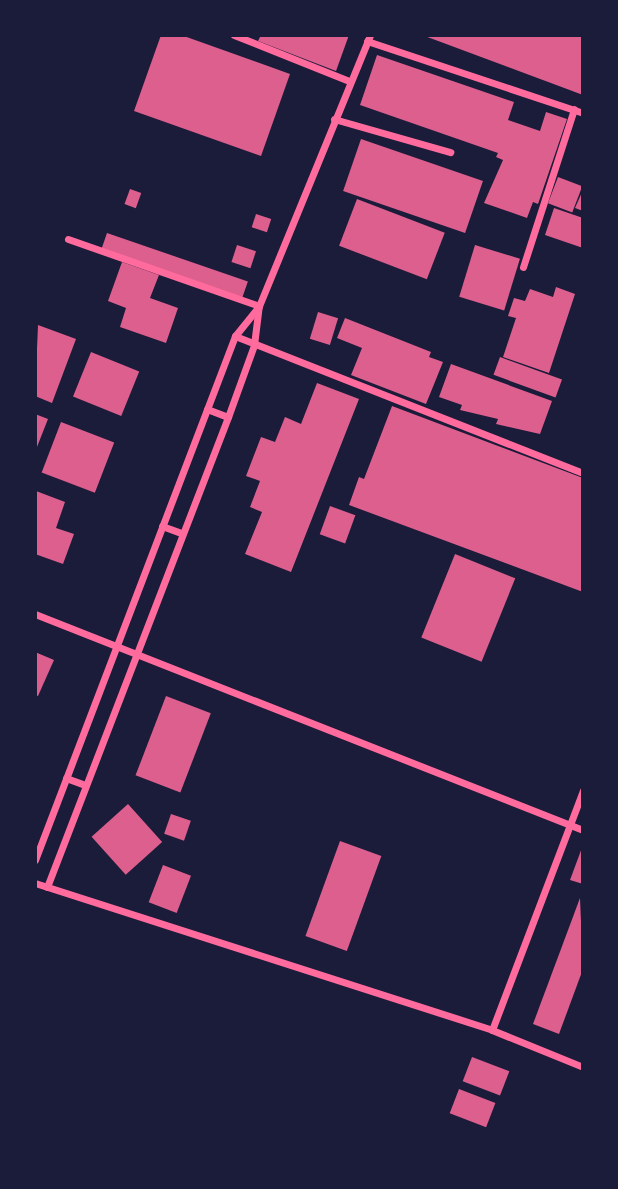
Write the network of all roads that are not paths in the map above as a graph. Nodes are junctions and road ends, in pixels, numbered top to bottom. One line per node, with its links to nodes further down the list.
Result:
1 (234, 35): 3 (street)
2 (369, 38): 3 (street); 4 (street)
3 (349, 81): 6 (street)
4 (574, 109): 5 (street); 9 (street)
5 (583, 113)
6 (334, 119): 7 (street); 10 (street)
7 (450, 152)
8 (68, 239): 10 (street)
9 (523, 267)
10 (260, 306): 11 (street); 12 (street)
11 (235, 336): 12 (street); 13 (street)
12 (254, 345): 14 (street); 15 (street)
13 (207, 409): 14 (street); 16 (street)
14 (228, 417): 17 (street)
15 (583, 473)
16 (162, 526): 17 (street); 19 (street)
17 (181, 533): 20 (street)
18 (35, 614): 19 (street)
19 (116, 645): 20 (street); 21 (street)
20 (138, 653): 22 (street); 24 (street)
21 (66, 778): 22 (street); 26 (street)
22 (85, 785): 28 (street)
23 (583, 790): 24 (street)
24 (570, 825): 25 (street); 29 (street)
25 (583, 830)
26 (35, 859)
27 (35, 883): 28 (street)
28 (47, 887): 29 (street)
29 (492, 1030): 30 (street)
30 (583, 1067)

